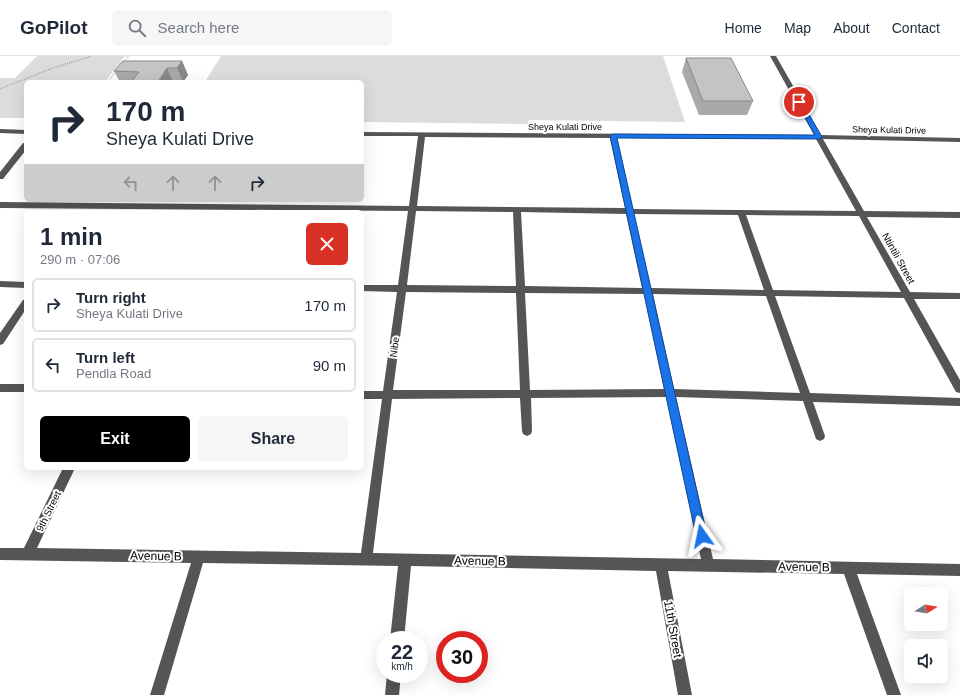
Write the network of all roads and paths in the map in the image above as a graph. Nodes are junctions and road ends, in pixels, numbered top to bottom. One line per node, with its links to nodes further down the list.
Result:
1 (92, 56): 5 (path)
2 (128, 56): 4 (path)
3 (773, 56): 11 (street, Ntintili Street)
4 (110, 80)
5 (0, 89)
6 (0, 131): 7 (street)
7 (24, 132)
8 (364, 134): 9 (street, Sheya Kulati Drive)
9 (422, 135): 10 (street, Sheya Kulati Drive); 17 (street, Nibe)
10 (613, 136): 11 (street, Sheya Kulati Drive); 20 (street)
11 (819, 137): 12 (street, Sheya Kulati Drive); 22 (street, Ntintili Street)
12 (960, 140)
13 (24, 147): 14 (street)
14 (0, 176)
15 (0, 205): 16 (street)
16 (195, 206): 18 (street)
17 (412, 209): 18 (street); 19 (street); 27 (street, Nibe)
18 (302, 210)
19 (517, 210): 20 (street); 28 (street)
20 (630, 211): 21 (street); 29 (street)
21 (741, 212): 22 (street); 30 (street)
22 (861, 213): 23 (street); 31 (street, Ntintili Street)
23 (960, 215)
24 (0, 284): 25 (street)
25 (24, 285)
26 (364, 288): 27 (street)
27 (402, 289): 28 (street); 41 (street, Nibe)
28 (521, 290): 29 (street); 39 (street)
29 (648, 291): 30 (street); 38 (street)
30 (770, 293): 31 (street); 42 (street)
31 (908, 296): 32 (street); 37 (street, Ntintili Street)
32 (960, 296)
33 (24, 305): 34 (street)
34 (0, 341)
35 (0, 388): 36 (street)
36 (24, 388)
37 (960, 389)
38 (670, 393): 39 (street); 42 (street); 53 (street)
39 (526, 394): 41 (street); 44 (street)
40 (364, 395): 41 (street)
41 (387, 396): 50 (street, Nibe)
42 (806, 397): 43 (street); 45 (street)
43 (960, 402)
44 (527, 431)
45 (820, 436)
46 (68, 470): 47 (street, 9th Street)
47 (27, 555): 48 (street, Avenue B); 49 (street, Avenue B)
48 (1, 556)
49 (199, 557): 50 (street, Avenue B); 58 (street)
50 (366, 559): 51 (street, Avenue B)
51 (405, 560): 52 (street, Avenue B); 56 (street)
52 (662, 564): 53 (street, Avenue B); 60 (street, 11th Street)
53 (708, 565): 54 (street, Avenue B)
54 (848, 568): 55 (street, Avenue B); 61 (street)
55 (960, 570)
56 (398, 631)
57 (393, 683): 59 (street)
58 (157, 695)
59 (392, 695)
60 (686, 695)
61 (894, 695)

